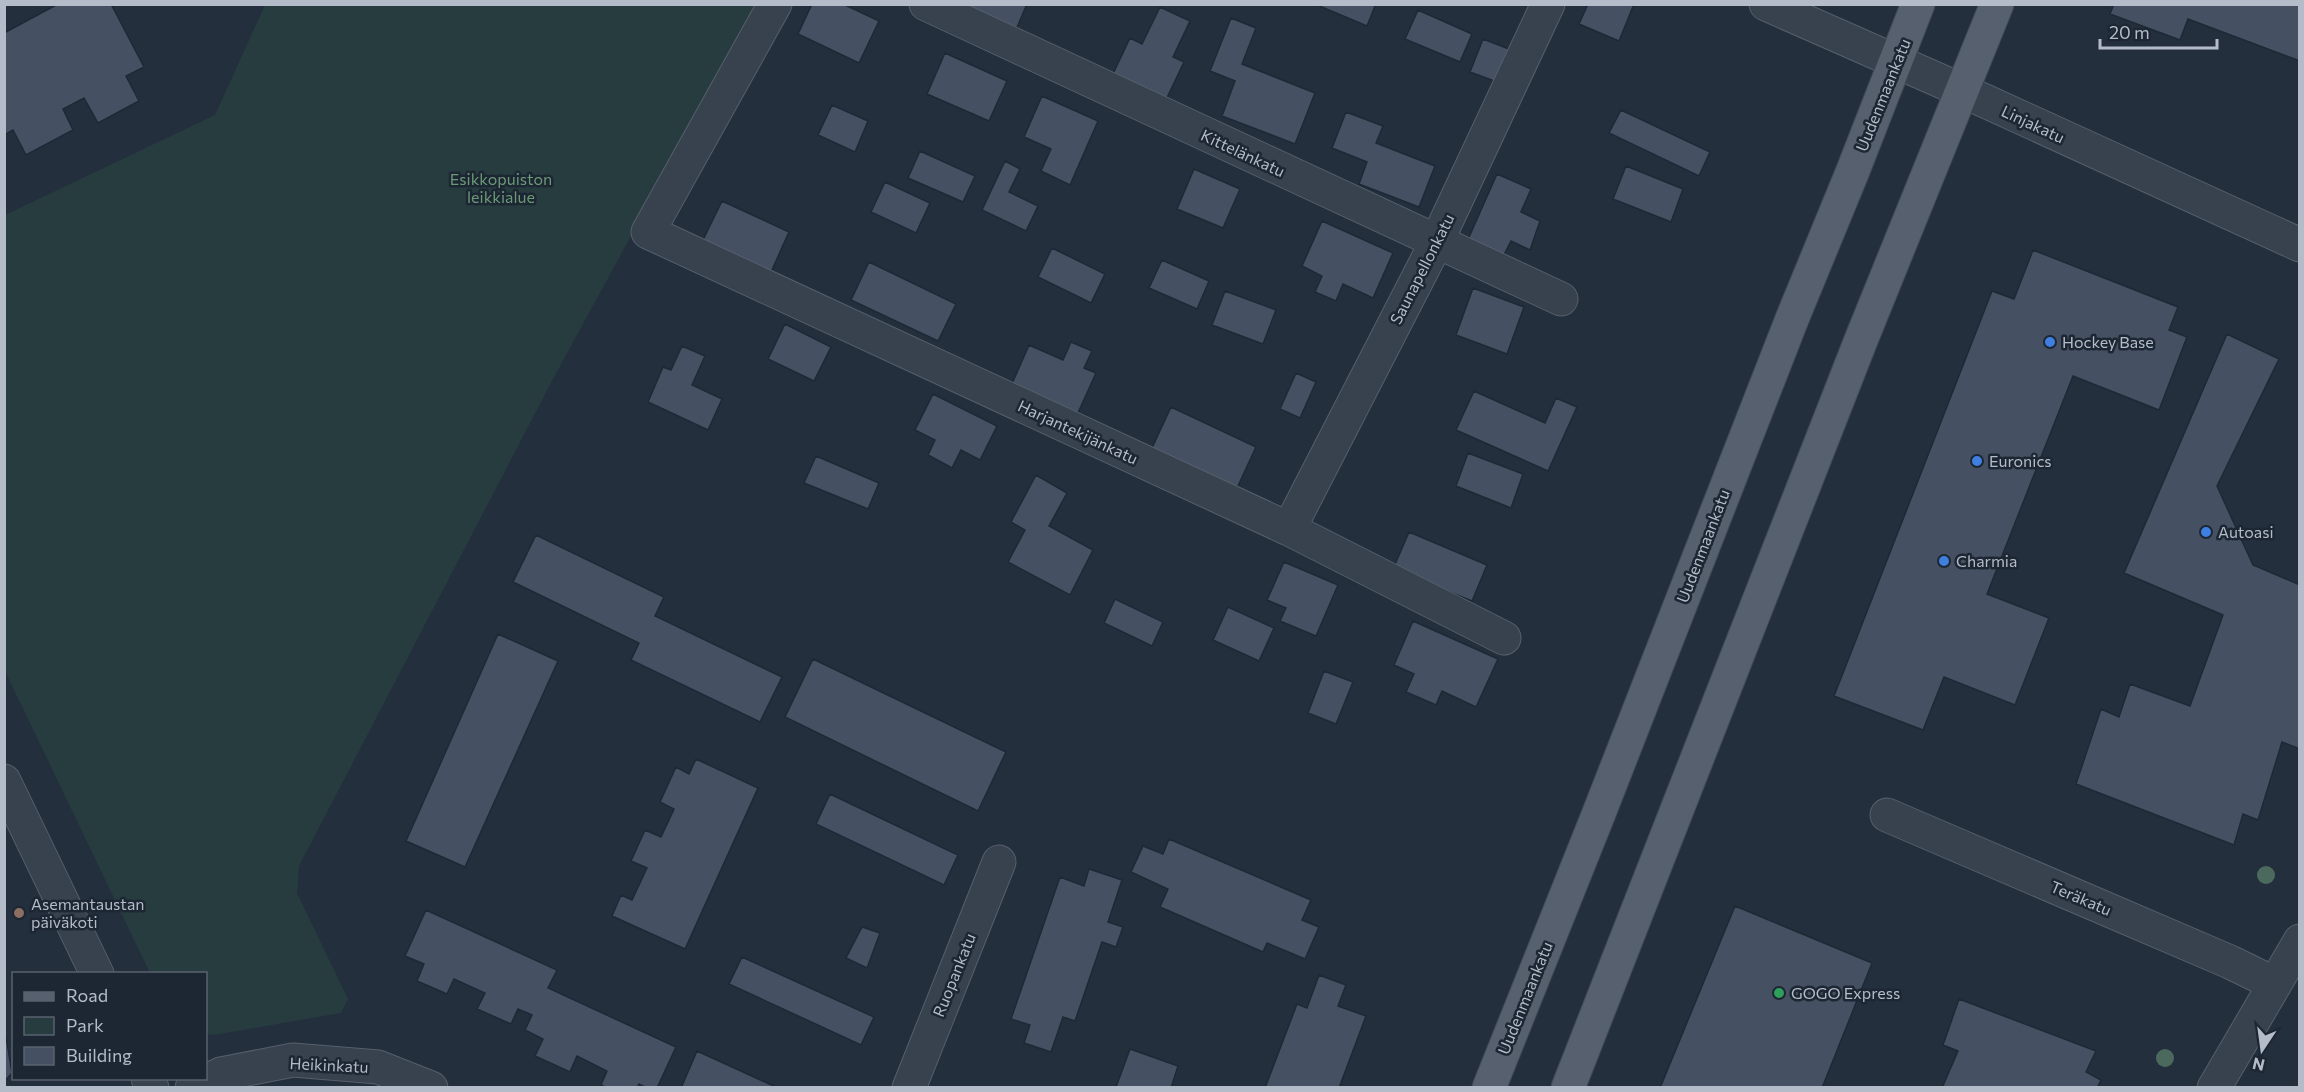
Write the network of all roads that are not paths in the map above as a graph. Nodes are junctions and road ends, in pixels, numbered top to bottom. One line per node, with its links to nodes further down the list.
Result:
1 (775, 4): 12 (street, Harjantekijänkatu)
2 (926, 4): 9 (street, Kittelänkatu)
3 (1548, 4): 9 (street, Saunapellonkatu)
4 (1766, 4): 7 (street, Linjakatu)
5 (1918, 4): 7 (main road, Uudenmaankatu)
6 (1997, 4): 8 (main road)
7 (1897, 62): 8 (street, Linjakatu); 23 (main road, Uudenmaankatu)
8 (1961, 90): 10 (street, Linjakatu); 24 (main road)
9 (1436, 243): 11 (street, Kittelänkatu); 12 (street, Saunapellonkatu)
10 (2300, 245)
11 (1561, 299)
12 (1289, 529): 13 (street, Harjantekijänkatu)
13 (1504, 638)
14 (4, 781): 18 (street)
15 (1887, 815): 19 (street, Teräkatu)
16 (999, 861): 22 (street, Ruopankatu)
17 (2300, 941): 19 (street)
18 (96, 972)
19 (2275, 984): 25 (street)
20 (192, 1088): 21 (street, Heikinkatu)
21 (431, 1088)
22 (909, 1088)
23 (1489, 1088)
24 (1568, 1088)
25 (2214, 1088)

